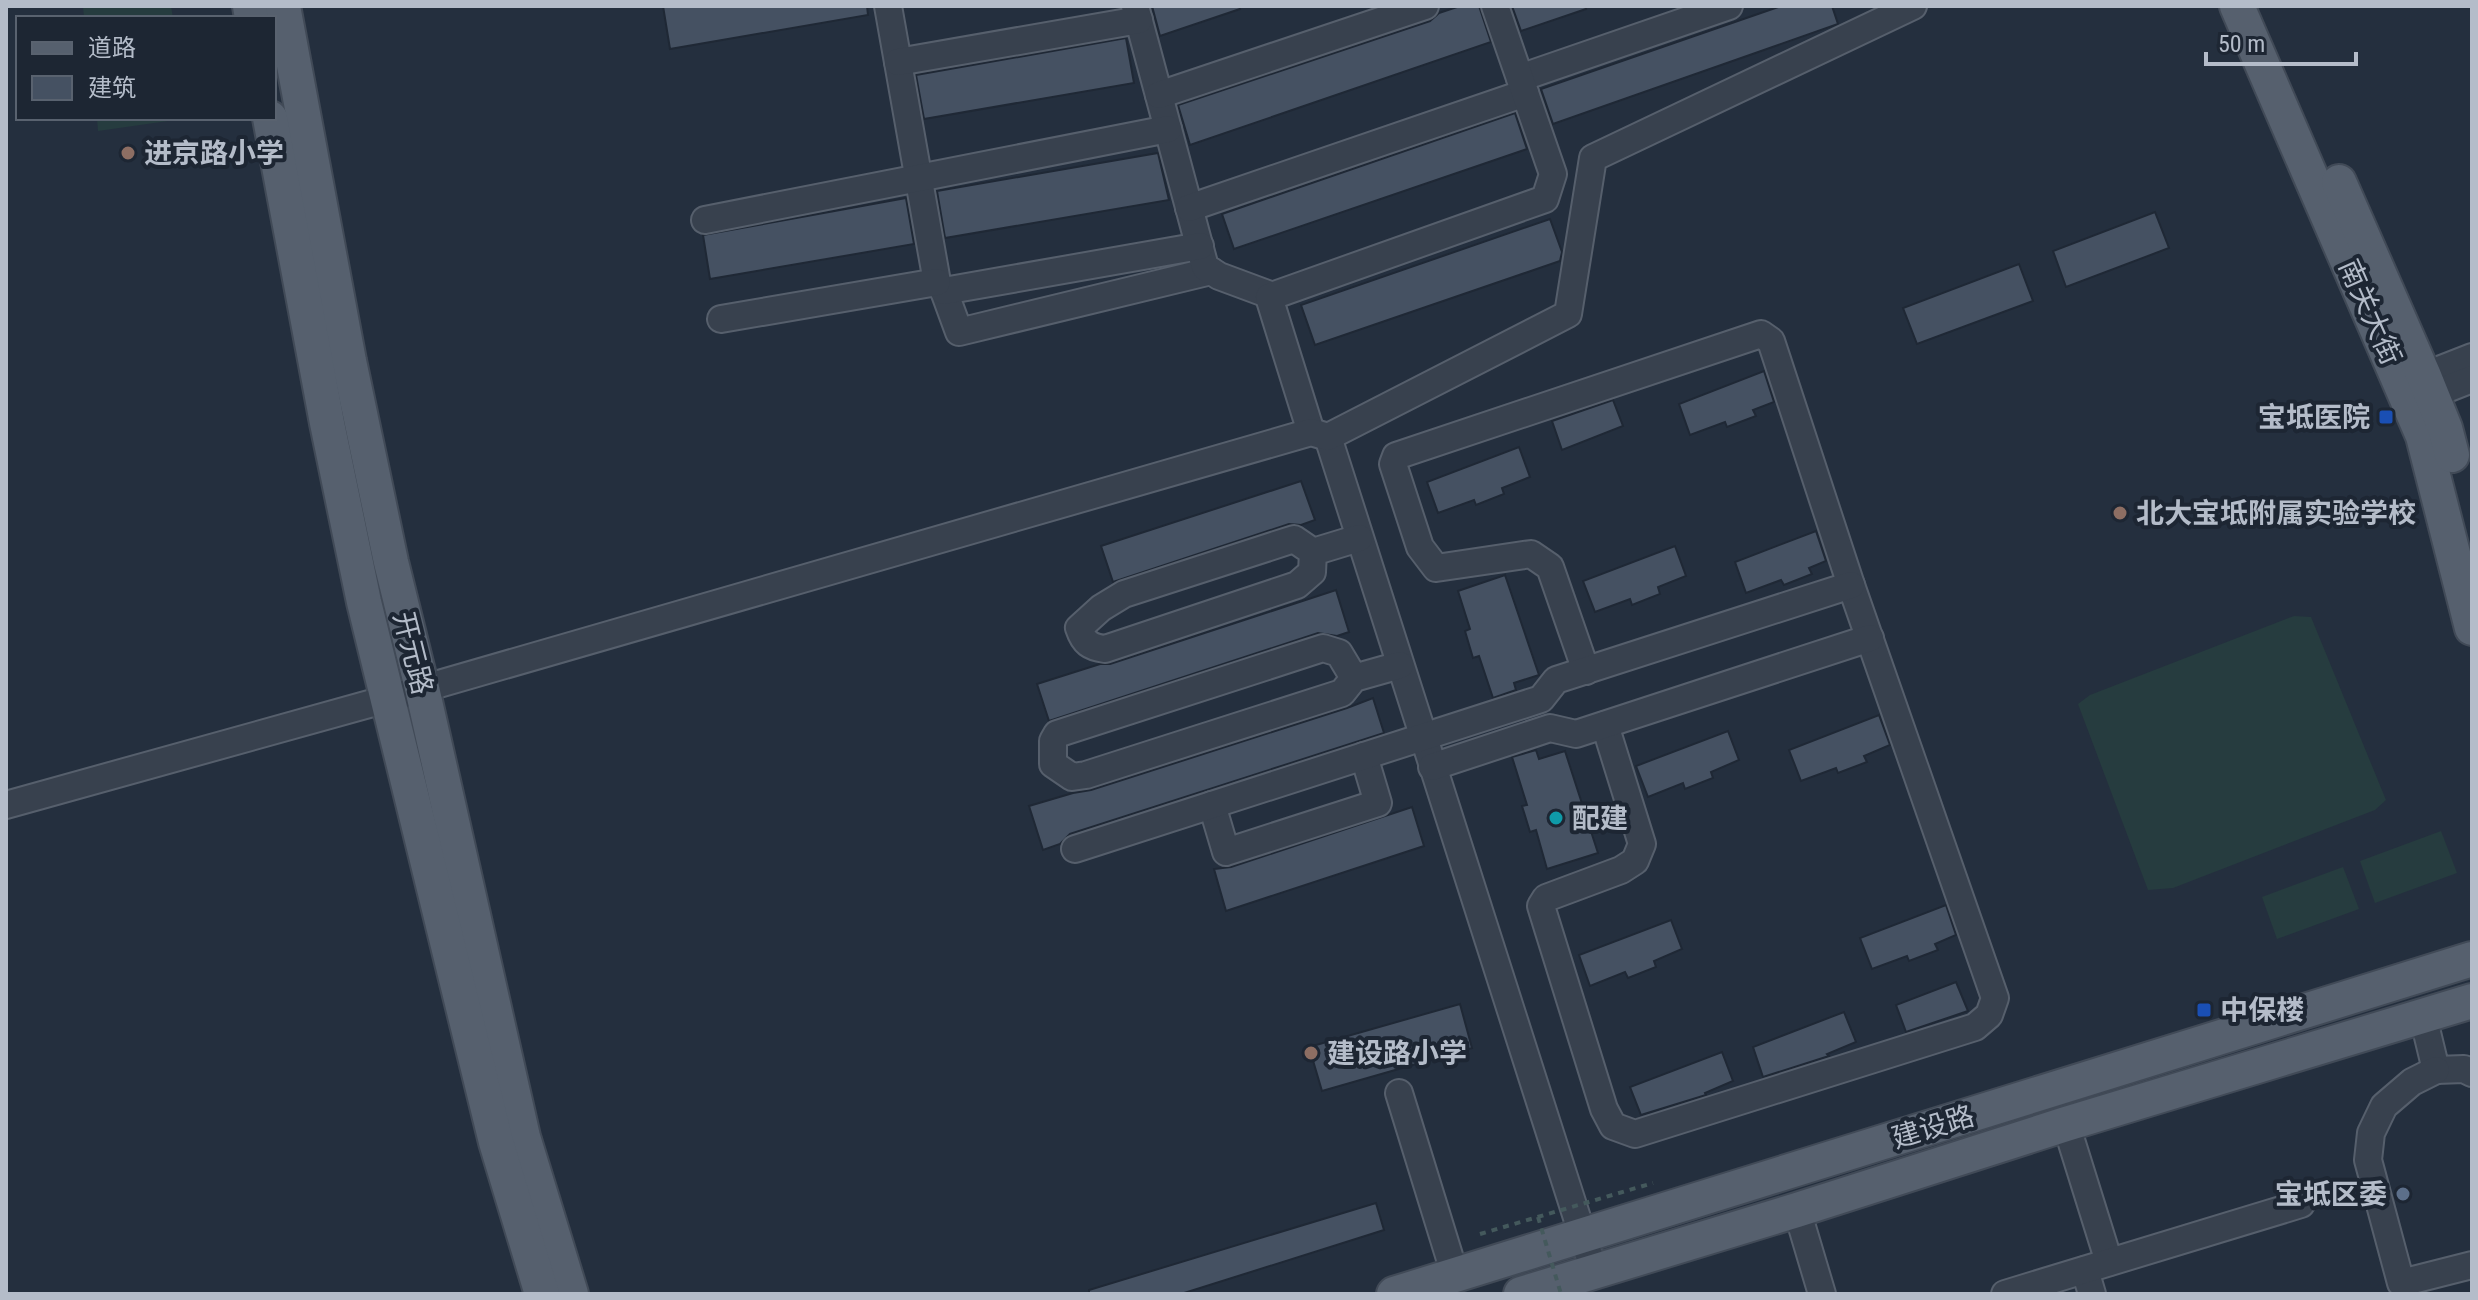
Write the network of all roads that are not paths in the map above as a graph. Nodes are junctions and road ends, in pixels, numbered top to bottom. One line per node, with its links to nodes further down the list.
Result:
1 (283, 6): 36 (main road, 开元路)
2 (888, 6): 10 (street)
3 (1425, 6): 12 (street)
4 (1495, 6): 11 (street)
5 (1729, 6): 11 (street)
6 (1913, 6): 26 (street)
7 (2237, 6): 25 (main road, 南关大街)
8 (2262, 6): 25 (main road, 南关大街)
9 (1137, 13): 10 (street); 12 (street)
10 (898, 62): 15 (street)
11 (1523, 85): 16 (street); 21 (street)
12 (1159, 95): 14 (street)
13 (270, 120): 37 (main road, 开元路)
14 (1168, 129): 15 (street); 16 (street)
15 (918, 178): 17 (street); 20 (street)
16 (1189, 208): 18 (street)
17 (705, 220)
18 (1200, 246): 19 (street); 20 (street)
19 (1211, 271): 20 (street); 21 (street)
20 (941, 286): 22 (street)
21 (1273, 296): 26 (street)
22 (721, 319)
23 (2472, 357): 25 (street)
24 (2472, 379): 25 (street)
25 (2416, 389): 27 (main road, 南关大街); 31 (main road, 南关大街)
26 (1319, 434): 28 (street); 36 (street)
27 (2472, 531)
28 (1359, 538): 29 (street); 33 (street)
29 (1313, 552): 29 (street)
30 (1851, 585): 32 (street); 34 (street); 34 (street)
31 (2472, 628)
32 (1870, 638): 39 (street); 39 (street)
33 (1400, 665): 35 (street); 41 (street)
34 (1586, 671): 38 (street)
35 (1354, 678): 35 (street)
36 (422, 688): 37 (street); 62 (main road, 开元路)
37 (387, 699): 44 (street); 61 (main road, 开元路)
38 (1541, 699): 40 (street); 41 (street)
39 (1605, 725): 40 (street)
40 (1550, 728): 43 (street)
41 (1423, 737): 42 (street); 43 (street)
42 (1364, 756): 45 (street); 45 (street)
43 (1432, 767): 56 (street)
44 (6, 805)
45 (1212, 805): 46 (street)
46 (1075, 849)
47 (2472, 959): 56 (main road, 建设路)
48 (2472, 1001): 49 (main road, 建设路)
49 (2423, 1016): 50 (street); 53 (main road, 建设路)
50 (2436, 1070): 51 (street); 57 (street)
51 (2472, 1073)
52 (1399, 1093): 59 (street)
53 (2066, 1124): 55 (main road, 建设路); 60 (street)
54 (2301, 1204): 60 (street)
55 (1797, 1210): 58 (main road, 建设路); 65 (street)
56 (1583, 1237): 58 (street); 59 (main road, 建设路)
57 (2472, 1265)
58 (1594, 1271): 64 (main road, 建设路)
59 (1455, 1275): 63 (main road, 建设路)
60 (2095, 1275): 66 (street)
61 (542, 1294)
62 (571, 1294)
63 (1394, 1294)
64 (1521, 1294)
65 (1822, 1294)
66 (2005, 1294)

